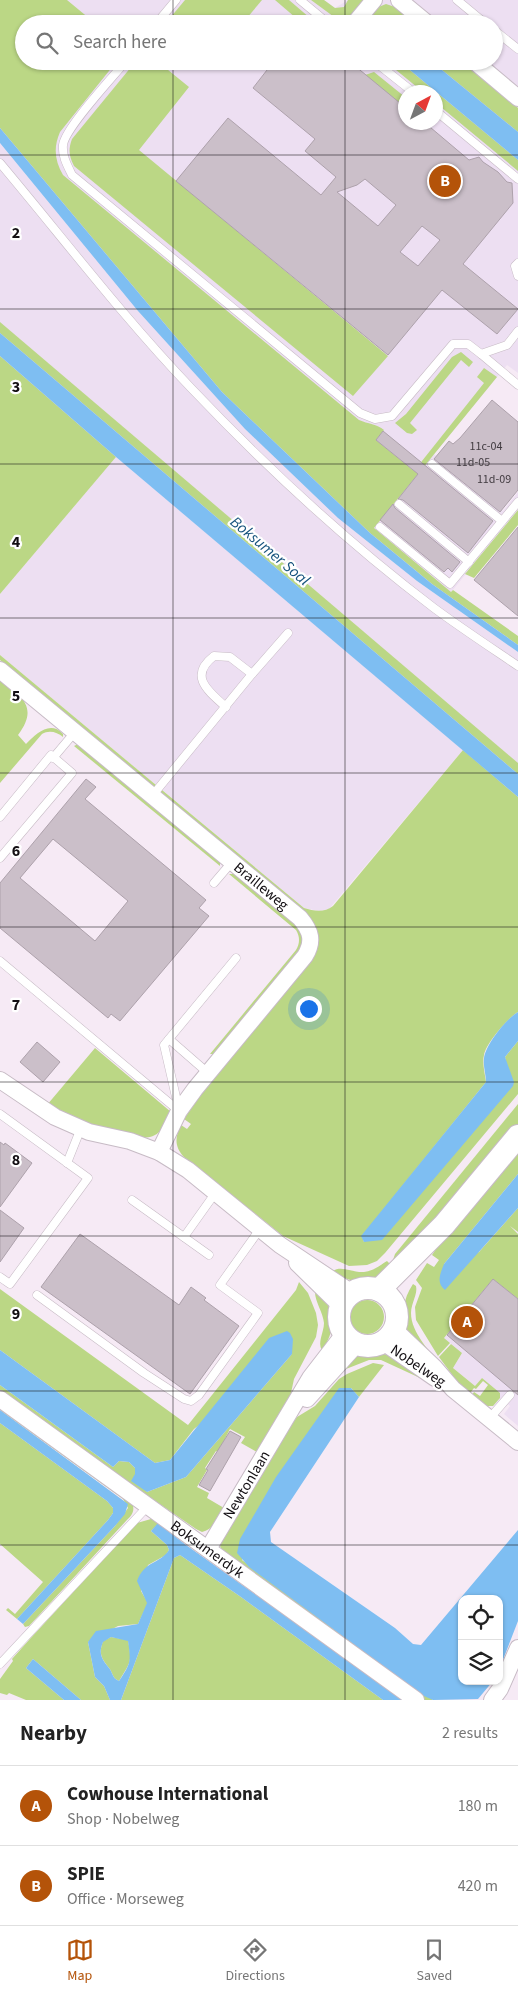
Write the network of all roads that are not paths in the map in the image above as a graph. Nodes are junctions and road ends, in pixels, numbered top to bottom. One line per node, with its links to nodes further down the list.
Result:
1 (176, 0): 6 (lane)
2 (300, 0): 7 (lane)
3 (374, 0): 8 (street)
4 (399, 0): 9 (street)
5 (457, 0): 10 (lane)
6 (164, 15)
7 (318, 15)
8 (362, 15)
9 (417, 15)
10 (475, 15)
11 (503, 37): 12 (lane)
12 (518, 49)
13 (119, 70): 24 (lane)
14 (385, 70): 16 (lane)
15 (485, 70): 17 (street)
16 (403, 85)
17 (518, 98)
18 (443, 117): 20 (lane)
19 (0, 163): 33 (lane)
20 (518, 179)
21 (518, 263): 22 (lane)
22 (518, 276)
23 (518, 332): 24 (lane)
24 (481, 354): 25 (lane)
25 (518, 385)
26 (432, 464): 29 (lane)
27 (518, 502): 29 (lane)
28 (399, 504): 31 (lane)
29 (502, 521): 31 (lane)
30 (380, 526): 31 (lane)
31 (469, 562)
32 (288, 633): 35 (lane)
33 (518, 666)
34 (0, 670): 37 (street, Brailleweg)
35 (252, 674): 36 (lane); 36 (lane)
36 (226, 706): 39 (lane)
37 (75, 732): 38 (lane); 39 (street, Brailleweg)
38 (53, 758): 40 (lane); 41 (lane)
39 (152, 796): 42 (street, Brailleweg)
40 (0, 817)
41 (0, 858)
42 (232, 862): 43 (lane); 47 (street, Brailleweg)
43 (214, 883)
44 (236, 958): 46 (lane)
45 (0, 961): 49 (lane)
46 (169, 1039): 47 (lane); 49 (lane)
47 (208, 1073): 49 (street, Brailleweg)
48 (0, 1080): 51 (street)
49 (179, 1112): 53 (street, Brailleweg)
50 (0, 1114): 54 (lane)
51 (81, 1128): 53 (street); 54 (lane)
52 (518, 1136): 62 (street)
53 (159, 1152): 55 (street)
54 (67, 1163): 60 (lane)
55 (216, 1192): 57 (street); 58 (lane)
56 (132, 1200): 58 (lane)
57 (261, 1228): 61 (lane); 63 (street)
58 (184, 1237): 59 (lane)
59 (208, 1255)
60 (0, 1277)
61 (37, 1295)
62 (386, 1296): 63 (street); 64 (street)
63 (346, 1299): 65 (street)
64 (389, 1336): 65 (street); 68 (street, Nobelweg)
65 (351, 1339): 71 (street, Newtonlaan)
66 (510, 1394): 68 (lane)
67 (0, 1398): 70 (street, Boksumerdyk)
68 (489, 1419): 69 (street, Nobelweg)
69 (518, 1442)
70 (148, 1506): 71 (street, Boksumerdyk); 73 (lane)
71 (208, 1549): 74 (street, Boksumerdyk)
72 (518, 1648): 75 (street)
73 (0, 1664)
74 (416, 1700)
75 (492, 1700)

